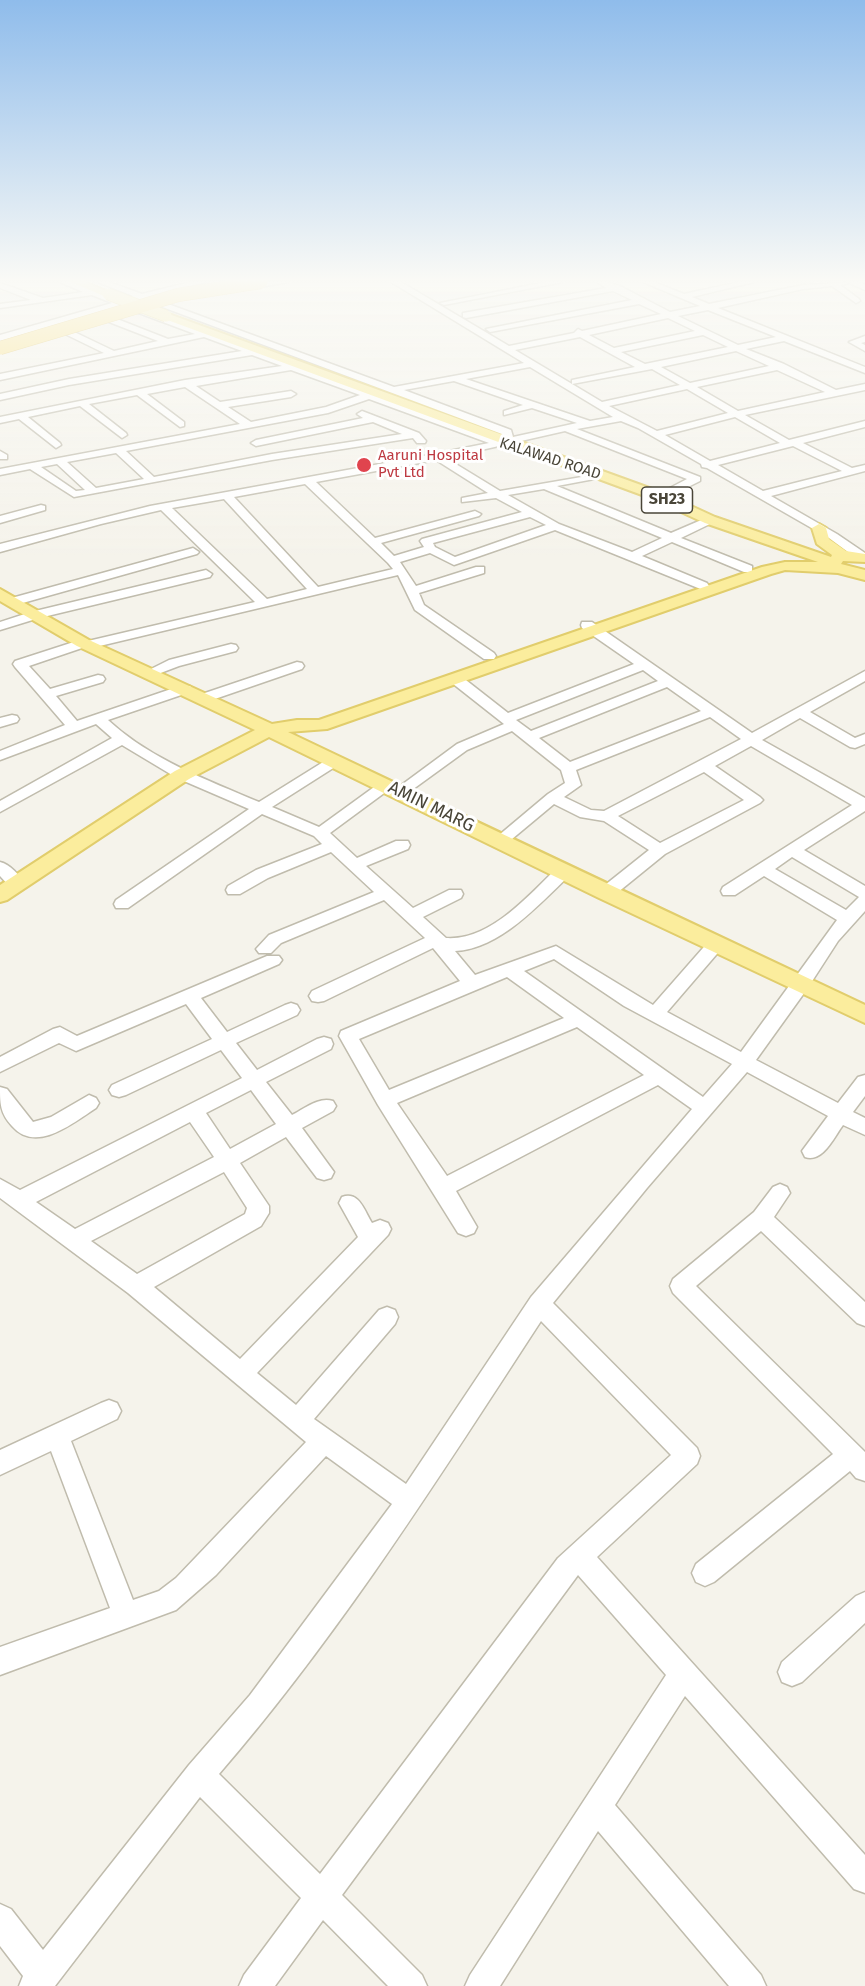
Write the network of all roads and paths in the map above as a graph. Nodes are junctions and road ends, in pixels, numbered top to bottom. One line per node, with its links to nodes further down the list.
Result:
1 (113, 375): 17 (street)
2 (173, 375): 20 (street)
3 (247, 375): 15 (street)
4 (308, 375): 28 (street, KALAWAD ROAD / SH23)
5 (329, 375): 53 (main road, bridge)
6 (329, 375): 53 (main road, bridge)
7 (355, 375): 24 (street, KALAWAD ROAD / SH23)
8 (473, 375): 16 (street)
9 (551, 375): 33 (street)
10 (562, 375): 18 (street)
11 (608, 375): 18 (street)
12 (666, 375): 21 (street)
13 (741, 375): 21 (street)
14 (798, 375): 26 (street)
15 (239, 376): 20 (street)
16 (455, 378): 23 (street); 24 (street)
17 (73, 381): 29 (street); 30 (street)
18 (575, 382): 33 (street)
19 (501, 384): 23 (street)
20 (188, 385): 25 (street); 34 (street)
21 (689, 386): 33 (street); 37 (street)
22 (865, 387): 26 (street)
23 (485, 388): 32 (street)
24 (394, 389): 53 (street, KALAWAD ROAD / SH23)
25 (139, 393): 30 (street); 43 (street)
26 (836, 393): 37 (street)
27 (291, 394): 34 (street)
28 (367, 396): 35 (street); 44 (street, KALAWAD ROAD / SH23)
29 (0, 397)
30 (93, 400): 31 (street)
31 (81, 403): 38 (street); 52 (street)
32 (534, 404): 36 (street); 42 (street)
33 (605, 404): 39 (street); 47 (street)
34 (219, 405): 45 (street)
35 (343, 405): 40 (street); 45 (street)
36 (507, 413)
37 (737, 414): 51 (street); 55 (street)
38 (21, 416): 41 (street); 57 (street)
39 (622, 418): 42 (street); 47 (street)
40 (373, 419): 54 (street); 56 (street)
41 (0, 420)
42 (587, 423): 49 (street)
43 (180, 424)
44 (447, 424): 53 (street, KALAWAD ROAD / SH23); 54 (street)
45 (249, 425): 48 (street)
46 (860, 425): 50 (street); 55 (street)
47 (642, 426): 51 (street)
48 (237, 427): 56 (street); 58 (street)
49 (566, 428): 53 (street); 69 (street)
50 (865, 432)
51 (656, 434): 61 (street)
52 (122, 435)
53 (502, 438): 59 (street); 68 (main road, KALAWAD ROAD / SH23); 74 (main road, KALAWAD ROAD / SH23)
54 (420, 441): 59 (street); 64 (street)
55 (790, 442): 61 (street); 65 (street)
56 (256, 443): 64 (street)
57 (56, 445)
58 (118, 450): 60 (street); 71 (street)
59 (436, 457): 70 (street); 75 (street)
60 (59, 461): 62 (street); 73 (street)
61 (705, 465): 67 (street)
62 (32, 466): 66 (street); 73 (street)
63 (865, 468): 65 (street)
64 (281, 470): 70 (street); 71 (street); 76 (street)
65 (850, 471): 77 (street)
66 (0, 472)
67 (719, 472): 69 (street); 77 (street)
68 (601, 475): 72 (street); 84 (main road, KALAWAD ROAD / SH23)
69 (696, 479): 74 (street)
70 (307, 480): 88 (street)
71 (152, 481): 73 (street)
72 (546, 486): 75 (street); 87 (street)
73 (94, 492)
74 (668, 493): 95 (main road, KALAWAD ROAD / SH23)
75 (502, 494): 78 (street); 81 (street)
76 (226, 495): 79 (street); 104 (street)
77 (762, 495): 86 (street)
78 (466, 500)
79 (164, 507): 89 (street); 106 (street)
80 (41, 508): 83 (street)
81 (531, 513): 85 (street); 90 (street)
82 (475, 514): 88 (street)
83 (0, 520)
84 (710, 520): 87 (street); 95 (main road, KALAWAD ROAD / SH23)
85 (555, 526): 90 (street); 92 (street)
86 (819, 528): 93 (street); 95 (main road)
87 (670, 537): 92 (street); 97 (street)
88 (373, 542): 94 (street)
89 (0, 548)
90 (431, 549): 94 (street)
91 (193, 552): 105 (street)
92 (632, 556): 102 (street)
93 (864, 557): 95 (main road)
94 (392, 560): 98 (street)
95 (839, 564): 97 (main road); 100 (main road); 101 (main road, KALAWAD ROAD / SH23); 109 (main road)
96 (471, 569): 103 (street)
97 (748, 569): 102 (main road)
98 (401, 571): 103 (street); 104 (street)
99 (206, 574): 107 (street)
100 (865, 574)
101 (865, 581)
102 (703, 586): 109 (main road)
103 (413, 591): 113 (street)
104 (316, 592): 106 (street)
105 (5, 599): 107 (main road, AMIN MARG)
106 (265, 604): 110 (street)
107 (35, 615): 108 (street); 110 (main road, AMIN MARG)
108 (0, 626)
109 (590, 627): 113 (main road); 115 (street); 129 (main road)
110 (85, 644): 114 (street); 117 (main road, AMIN MARG)
111 (231, 648): 117 (street)
112 (8, 655): 114 (street)
113 (489, 657): 129 (main road)
114 (20, 664): 123 (street)
115 (644, 665): 121 (street); 128 (street)
116 (297, 666): 124 (street)
117 (150, 673): 122 (main road, AMIN MARG)
118 (865, 675): 126 (street)
119 (98, 679): 123 (street)
120 (457, 680): 128 (street)
121 (667, 682): 125 (street); 132 (street)
122 (184, 689): 124 (main road, AMIN MARG); 127 (street)
123 (47, 694): 130 (street)
124 (204, 698): 131 (main road, AMIN MARG)
125 (710, 712): 135 (street); 139 (street)
126 (800, 712): 133 (street); 135 (street)
127 (99, 719): 130 (street); 134 (street)
128 (509, 722): 132 (street); 141 (street)
129 (297, 725): 131 (main road)
130 (74, 727): 136 (street)
131 (268, 730): 137 (main road, AMIN MARG); 140 (main road)
132 (529, 737): 139 (street)
133 (865, 738)
134 (122, 739): 140 (street); 144 (street)
135 (752, 740): 138 (street); 143 (street)
136 (0, 756)
137 (333, 762): 141 (main road, AMIN MARG); 145 (street)
138 (705, 766): 146 (street); 151 (street)
139 (568, 768): 142 (street)
140 (182, 776): 145 (street); 157 (main road)
141 (393, 788): 147 (street); 148 (main road, AMIN MARG)
142 (553, 797): 146 (street); 148 (street)
143 (864, 804): 152 (street)
144 (0, 807)
145 (260, 808): 147 (street); 166 (street)
146 (607, 816): 151 (street)
147 (320, 833): 149 (street)
148 (500, 841): 156 (main road, AMIN MARG)
149 (334, 845): 153 (street); 158 (street)
150 (402, 845): 153 (street)
151 (659, 850): 160 (street)
152 (792, 850): 155 (street); 161 (street)
153 (355, 865): 162 (street)
154 (0, 867): 157 (street)
155 (764, 869): 159 (street); 168 (street)
156 (563, 872): 160 (main road, AMIN MARG); 169 (street)
157 (17, 884): 164 (main road)
158 (234, 890)
159 (729, 891)
160 (606, 893): 170 (main road, AMIN MARG)
161 (865, 893)
162 (384, 894): 167 (street); 174 (street)
163 (455, 894): 167 (street)
164 (0, 895)
165 (865, 900): 168 (street)
166 (122, 904)
167 (411, 916): 169 (street)
168 (848, 919): 173 (street)
169 (436, 940): 172 (street); 175 (street)
170 (716, 944): 173 (main road, AMIN MARG); 177 (street)
171 (509, 969): 172 (street); 177 (street); 179 (street)
172 (472, 983): 189 (street)
173 (801, 985): 178 (main road, AMIN MARG); 182 (street)
174 (190, 996): 180 (street); 183 (street)
175 (318, 996)
176 (291, 1010): 180 (street)
177 (655, 1014): 182 (street)
178 (865, 1015)
179 (581, 1018): 184 (street); 189 (street)
180 (224, 1040): 185 (street); 187 (street)
181 (324, 1044): 185 (street)
182 (744, 1063): 192 (street); 194 (street)
183 (0, 1065)
184 (659, 1076): 192 (street); 200 (street)
185 (255, 1078): 193 (street); 195 (street)
186 (865, 1082): 194 (street)
187 (119, 1090)
188 (0, 1094): 190 (street)
189 (385, 1100): 200 (street)
190 (89, 1103)
191 (326, 1106): 195 (street)
192 (705, 1108): 208 (street)
193 (193, 1110): 198 (street); 202 (street)
194 (840, 1114): 196 (street); 197 (street)
195 (288, 1127): 198 (street); 199 (street)
196 (865, 1127)
197 (812, 1151)
198 (228, 1160): 206 (street); 207 (street)
199 (324, 1172)
200 (443, 1188): 205 (street)
201 (780, 1192): 204 (street)
202 (9, 1194): 206 (street)
203 (348, 1203): 211 (street)
204 (760, 1218): 209 (street); 216 (street)
205 (466, 1227)
206 (72, 1241): 207 (street)
207 (136, 1286): 211 (street)
208 (539, 1304): 218 (street); 219 (street)
209 (865, 1316)
210 (387, 1317): 213 (street)
211 (242, 1373): 213 (street)
212 (109, 1411): 214 (street)
213 (297, 1421): 215 (street)
214 (57, 1436): 217 (street); 222 (street)
215 (324, 1440): 218 (street); 222 (street)
216 (858, 1462): 220 (street)
217 (0, 1463)
218 (409, 1501): 226 (street)
219 (578, 1555): 225 (street); 229 (street)
220 (705, 1573)
221 (865, 1605): 224 (street)
222 (126, 1616): 223 (street)
223 (0, 1661)
224 (792, 1672)
225 (682, 1675): 227 (street); 228 (street)
226 (199, 1775): 229 (street); 231 (street)
227 (598, 1808): 234 (street); 235 (street)
228 (865, 1878)
229 (321, 1896): 232 (street); 233 (street)
230 (0, 1920): 231 (street)
231 (39, 1981)
232 (255, 1986)
233 (411, 1986)
234 (481, 1986)
235 (750, 1986)

